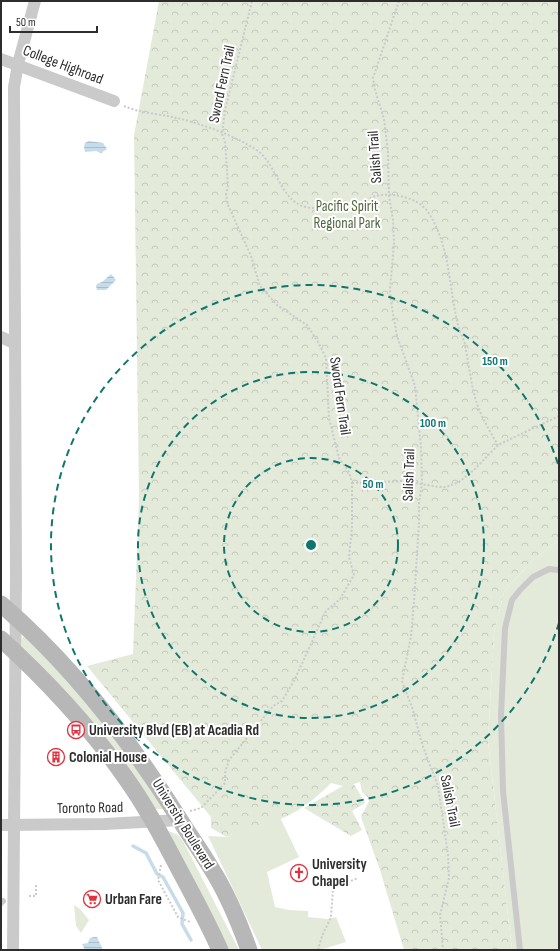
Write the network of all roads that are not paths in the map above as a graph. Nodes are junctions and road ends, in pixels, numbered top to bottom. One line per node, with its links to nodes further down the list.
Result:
1 (35, 1): 3 (street)
2 (1, 59): 3 (street, College Highroad)
3 (18, 64): 4 (street, College Highroad); 6 (street)
4 (114, 101)
5 (1, 337): 6 (street)
6 (14, 343): 9 (street)
7 (559, 570): 20 (lane)
8 (1, 604): 9 (main road, University Boulevard)
9 (16, 618): 11 (street); 12 (main road, University Boulevard)
10 (1, 639): 11 (main road, University Boulevard)
11 (16, 652): 13 (main road, University Boulevard); 15 (street)
12 (183, 815): 13 (street, Toronto Road); 19 (main road, University Boulevard)
13 (154, 822): 15 (street, Toronto Road); 18 (main road, University Boulevard)
14 (1, 825): 15 (street, Toronto Road)
15 (15, 825): 16 (street)
16 (5, 901): 17 (street)
17 (13, 950)
18 (220, 950)
19 (249, 950)
20 (520, 950)

